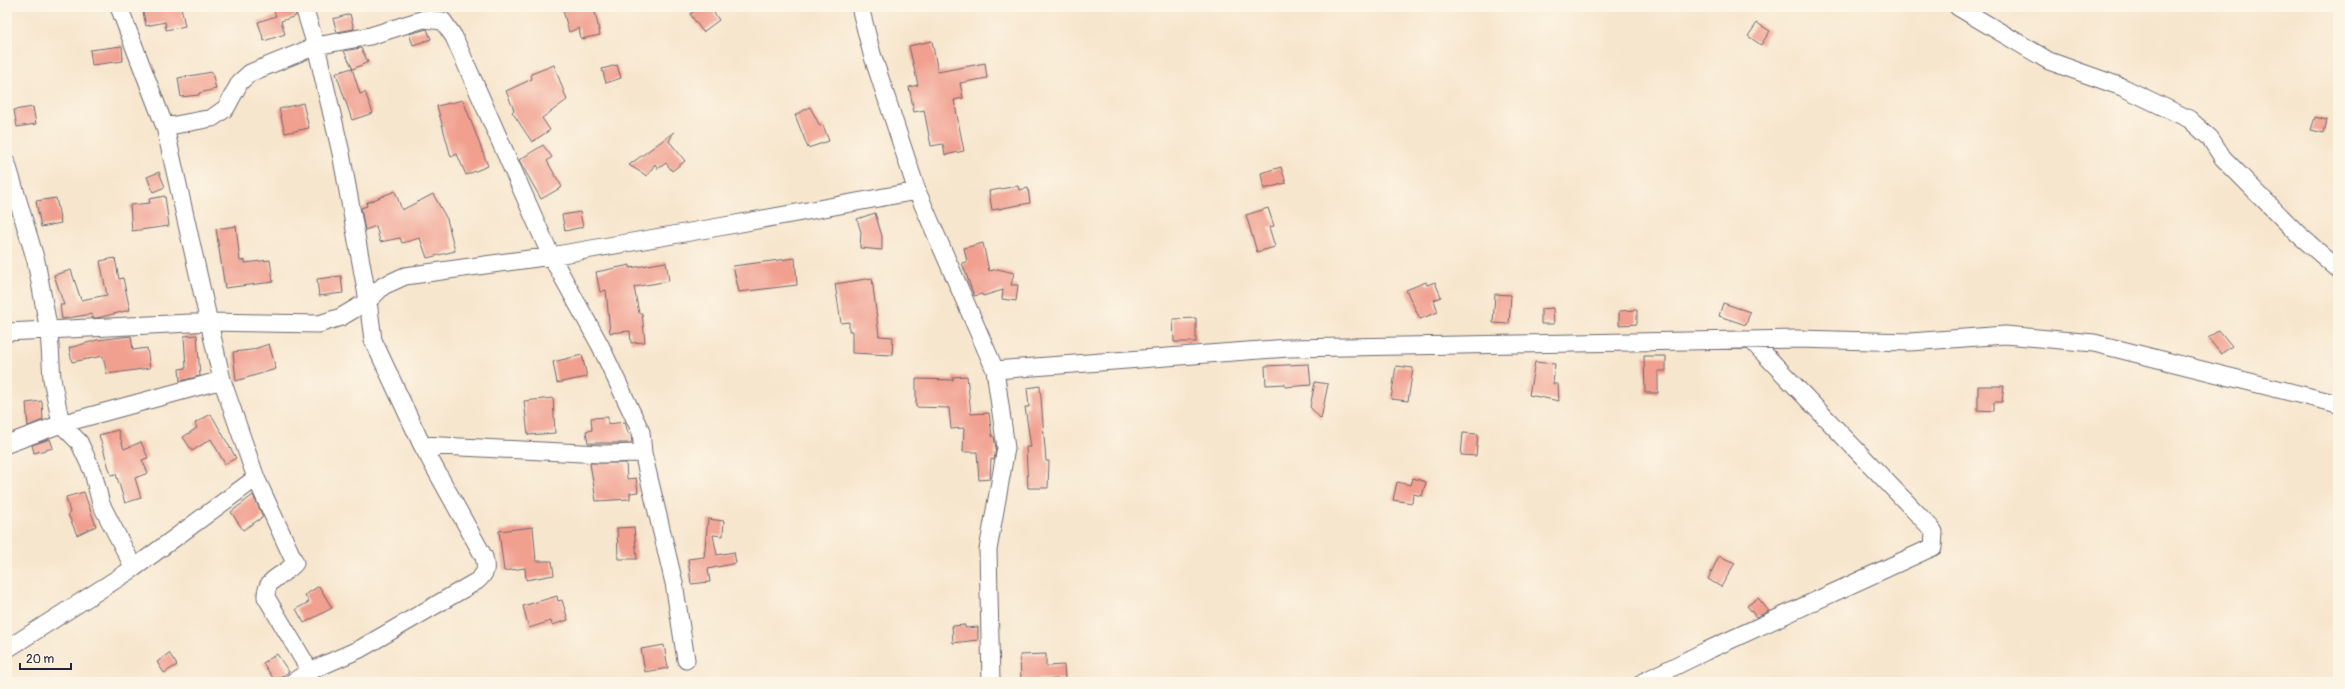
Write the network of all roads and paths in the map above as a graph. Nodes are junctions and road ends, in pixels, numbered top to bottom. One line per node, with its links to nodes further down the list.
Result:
1 (120, 7): 6 (street)
2 (304, 7): 5 (street)
3 (860, 7): 8 (street)
4 (1958, 7): 10 (street)
5 (316, 46): 6 (street); 9 (street); 11 (street)
6 (165, 127): 12 (street)
7 (7, 164): 13 (street)
8 (917, 191): 9 (street); 16 (street)
9 (551, 256): 11 (street); 22 (street)
10 (2338, 269)
11 (368, 301): 12 (street); 21 (street)
12 (211, 322): 13 (street); 17 (street)
13 (49, 331): 14 (street); 19 (street)
14 (7, 332)
15 (1751, 340): 16 (street); 18 (street); 30 (street)
16 (995, 370): 29 (street)
17 (222, 380): 19 (street); 23 (street)
18 (2338, 404)
19 (61, 424): 20 (street); 24 (street)
20 (7, 444)
21 (422, 445): 22 (street); 27 (street)
22 (643, 453): 26 (street)
23 (256, 478): 24 (street); 27 (street)
24 (134, 568): 25 (street)
25 (7, 649)
26 (686, 660)
27 (310, 671): 28 (street)
28 (293, 682)
29 (991, 682)
30 (1643, 682)

